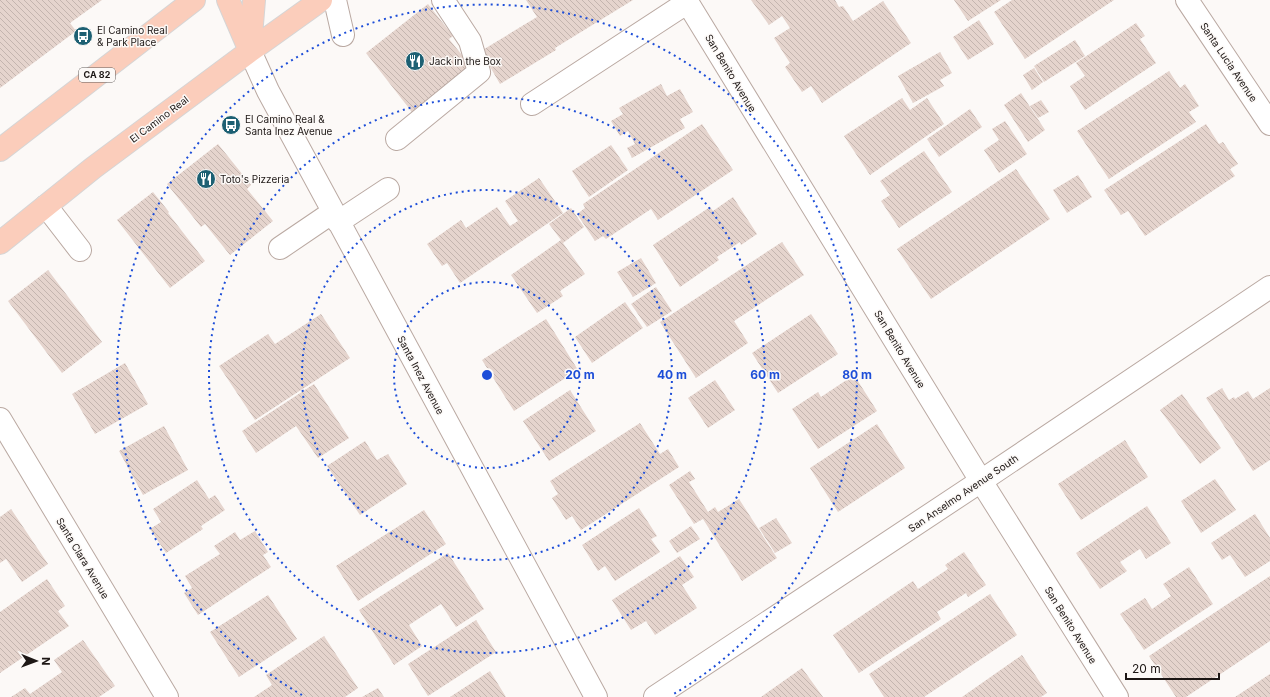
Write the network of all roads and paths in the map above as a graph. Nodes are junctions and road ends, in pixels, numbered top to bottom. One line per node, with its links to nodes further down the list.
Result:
1 (194, 0): 14 (main road, CA 82)
2 (228, 0): 10 (main road)
3 (254, 0): 10 (main road)
4 (321, 0): 10 (main road, El Camino Real)
5 (335, 0): 9 (street)
6 (443, 0): 13 (street)
7 (1187, 0): 12 (street, Santa Lucia Avenue)
8 (687, 1): 11 (street); 23 (street, San Benito Avenue)
9 (343, 35)
10 (250, 51): 16 (main road, El Camino Real); 17 (street, Santa Inez Avenue)
11 (532, 104)
12 (1270, 124)
13 (397, 139)
14 (0, 150)
15 (388, 189): 17 (street)
16 (46, 206): 18 (main road, El Camino Real); 20 (street)
17 (336, 217): 19 (street); 25 (street, Santa Inez Avenue)
18 (0, 243)
19 (280, 248)
20 (80, 250)
21 (1270, 287): 23 (street, San Anselmo Avenue South)
22 (0, 419): 24 (street, Santa Clara Avenue)
23 (981, 481): 26 (street, San Anselmo Avenue South); 27 (street, San Benito Avenue)
24 (167, 697)
25 (596, 697)
26 (655, 697)
27 (1117, 697)

